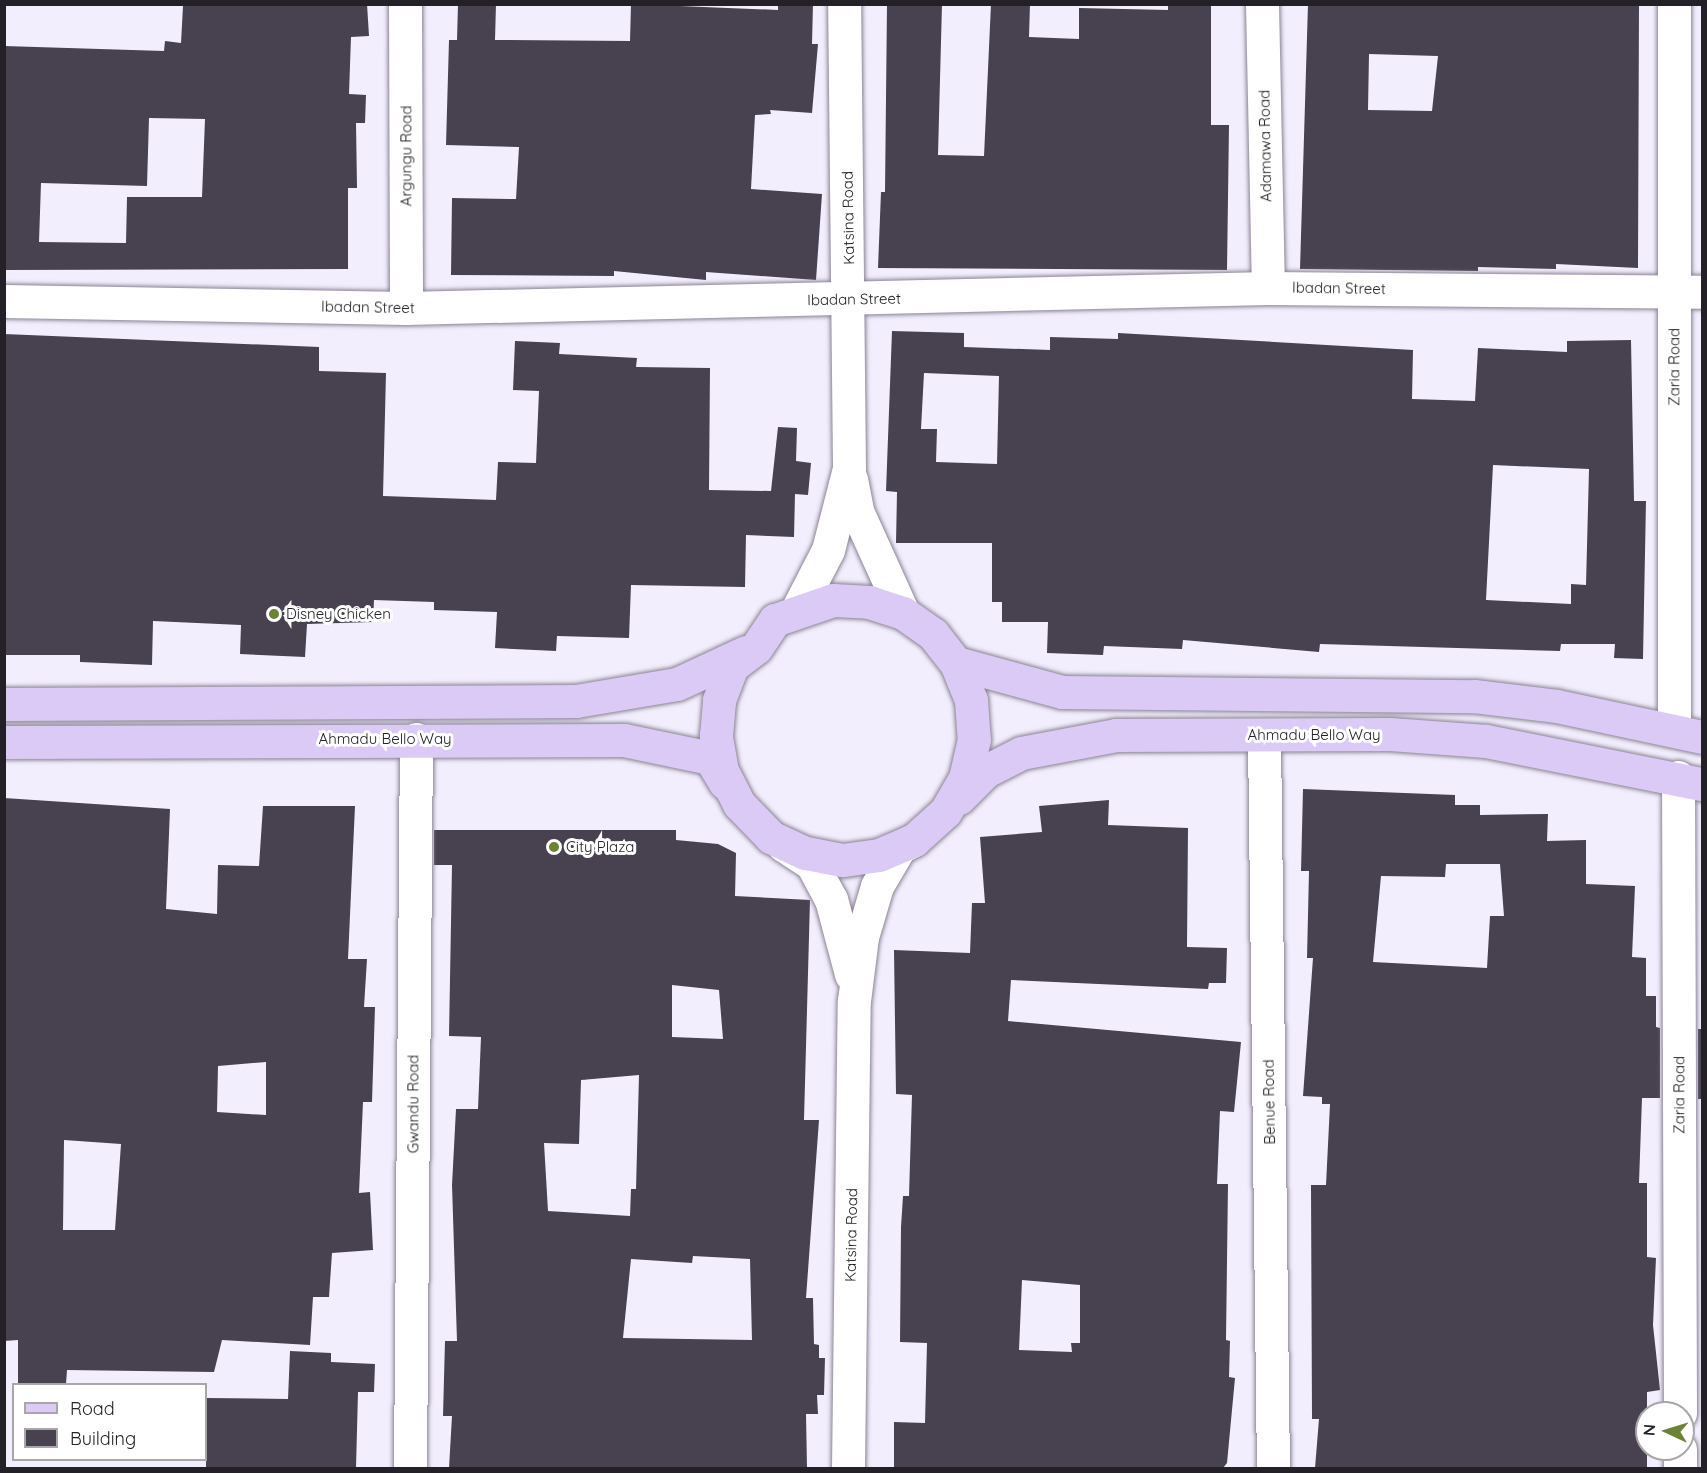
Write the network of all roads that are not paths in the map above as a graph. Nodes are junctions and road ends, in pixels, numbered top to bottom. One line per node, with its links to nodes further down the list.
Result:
1 (405, 4): 9 (street, Argungu Road)
2 (844, 4): 7 (street, Katsina Road)
3 (1262, 4): 5 (street, Adamawa Road)
4 (1674, 4): 6 (street, Zaria Road)
5 (1268, 288): 6 (street, Ibadan Street); 7 (street, Ibadan Street)
6 (1688, 292): 16 (street, Zaria Road)
7 (849, 300): 9 (street, Ibadan Street); 10 (street, Katsina Road)
8 (4, 301): 9 (street, Ibadan Street)
9 (406, 308)
10 (849, 468): 11 (street, Katsina Road); 12 (street, Katsina Road)
11 (798, 608): 12 (main road); 13 (main road)
12 (903, 613): 14 (main road)
13 (756, 648): 15 (main road); 21 (main road)
14 (956, 663): 16 (main road); 22 (main road)
15 (4, 704)
16 (1688, 733)
17 (1264, 736): 20 (main road, Ahmadu Bello Way); 22 (main road, Ahmadu Bello Way); 29 (street, Benue Road)
18 (416, 739): 19 (main road, Ahmadu Bello Way); 21 (main road, Ahmadu Bello Way); 27 (street, Gwandu Road)
19 (4, 742)
20 (1690, 781): 26 (street, Zaria Road)
21 (738, 804): 23 (main road)
22 (945, 812): 24 (main road)
23 (771, 837): 24 (main road); 25 (street, Katsina Road)
24 (914, 840): 25 (street, Katsina Road)
25 (854, 1000): 28 (street, Katsina Road)
26 (1680, 1401)
27 (410, 1468)
28 (848, 1468)
29 (1273, 1468)

